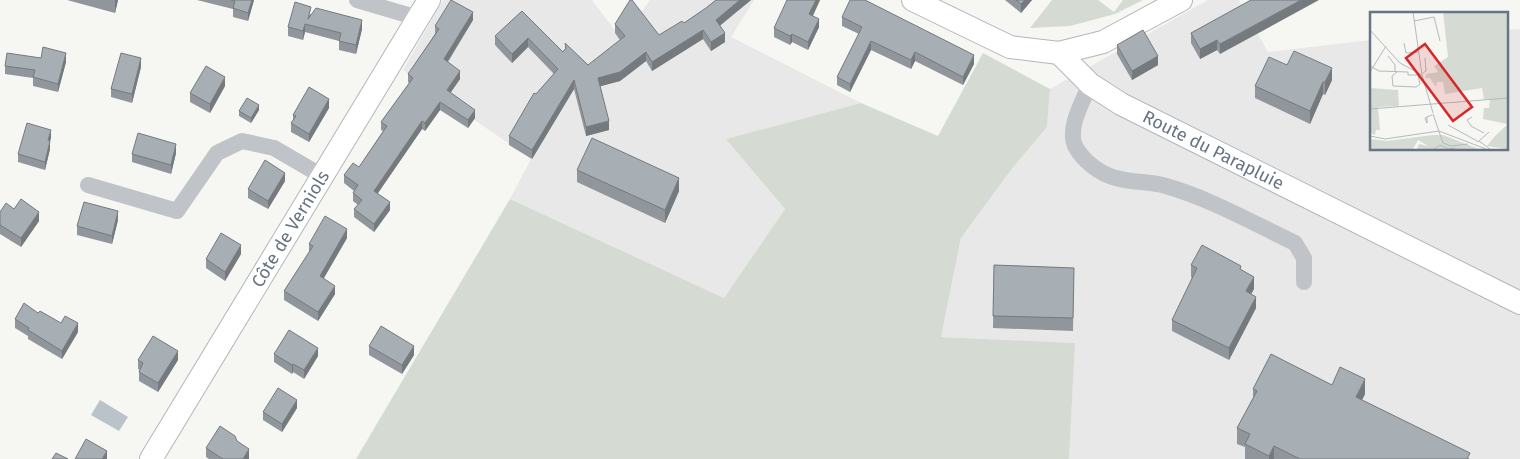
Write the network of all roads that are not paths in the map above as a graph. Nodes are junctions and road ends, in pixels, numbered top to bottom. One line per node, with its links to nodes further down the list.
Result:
1 (357, 0): 4 (street)
2 (913, 0): 5 (street)
3 (1181, 0): 5 (street)
4 (424, 9): 7 (street, Côte de Verniols)
5 (1059, 53): 6 (street, Route du Parapluie)
6 (1090, 84): 9 (street); 10 (street, Route du Parapluie)
7 (322, 176): 8 (street); 11 (street, Côte de Verniols)
8 (88, 185)
9 (1304, 282)
10 (1520, 303)
11 (151, 459)

